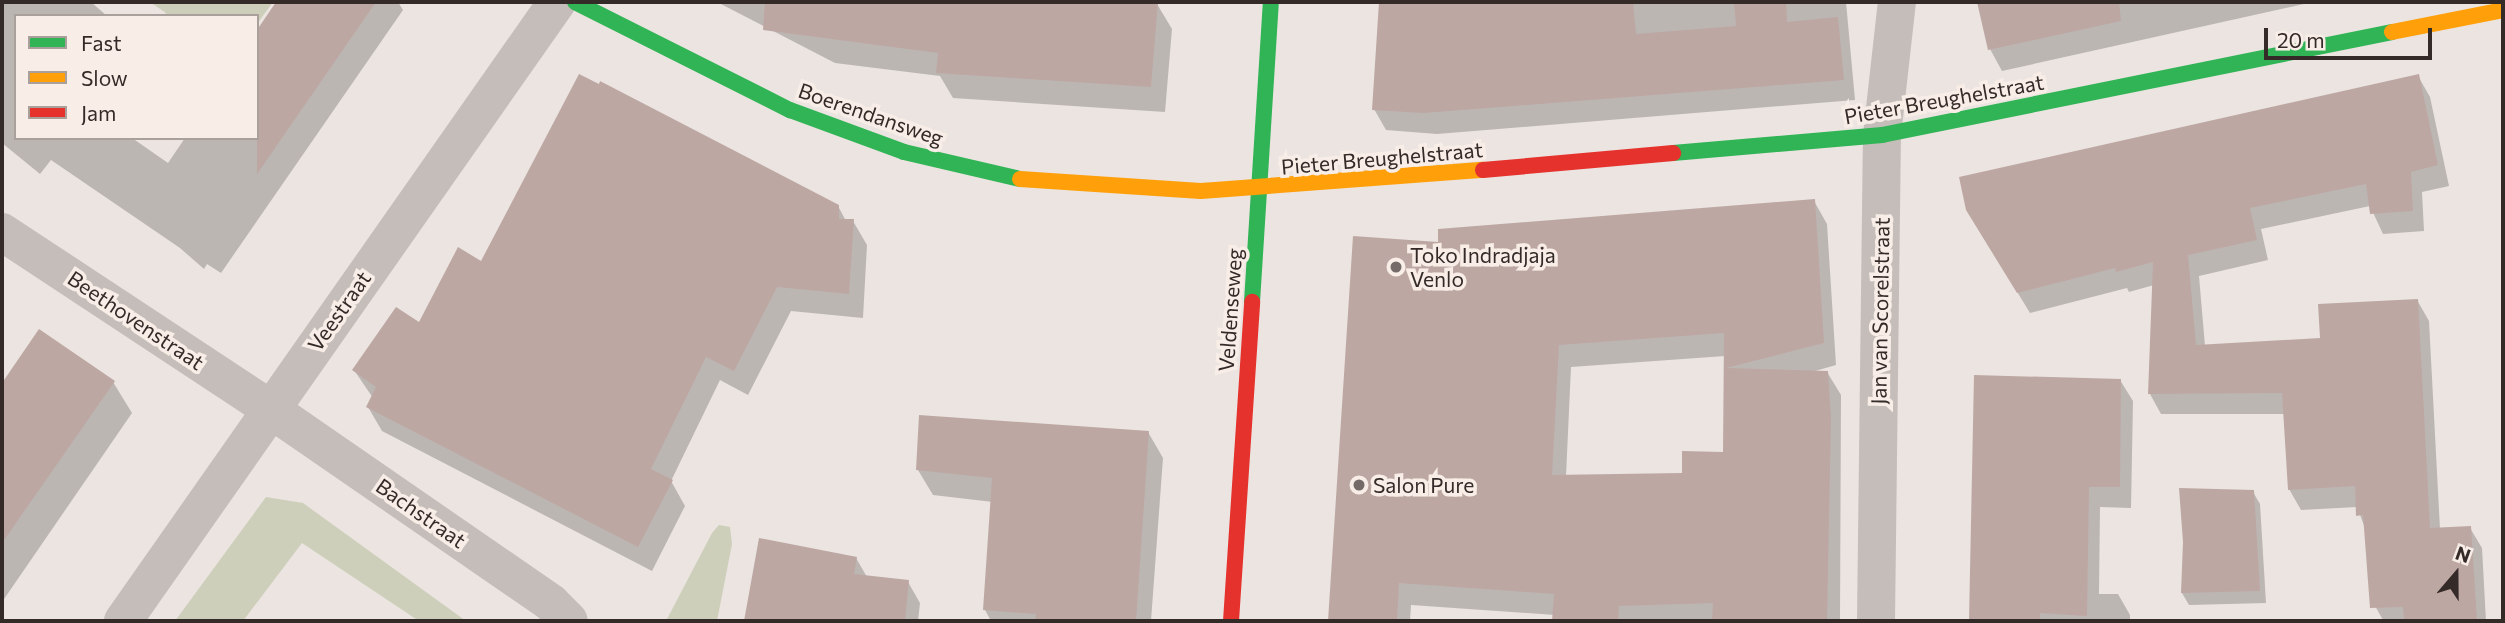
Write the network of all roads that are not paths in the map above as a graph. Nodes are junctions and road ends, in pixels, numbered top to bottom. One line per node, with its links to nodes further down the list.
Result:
1 (557, 2): 9 (street, Veestraat)
2 (575, 2): 7 (street, Boerendansweg)
3 (1271, 2): 7 (street, Veldenseweg)
4 (1897, 2): 6 (street, Jan van Scorelstraat)
5 (2503, 10): 6 (street, Pieter Breughelstraat)
6 (1882, 135): 7 (street, Pieter Breughelstraat); 13 (street, Jan van Scorelstraat)
7 (1259, 189): 12 (street, Veldenseweg)
8 (2, 232): 9 (street, Beethovenstraat)
9 (270, 409): 10 (street, Veestraat); 11 (street, Bachstraat)
10 (123, 621)
11 (569, 621)
12 (1231, 621)
13 (1876, 621)

